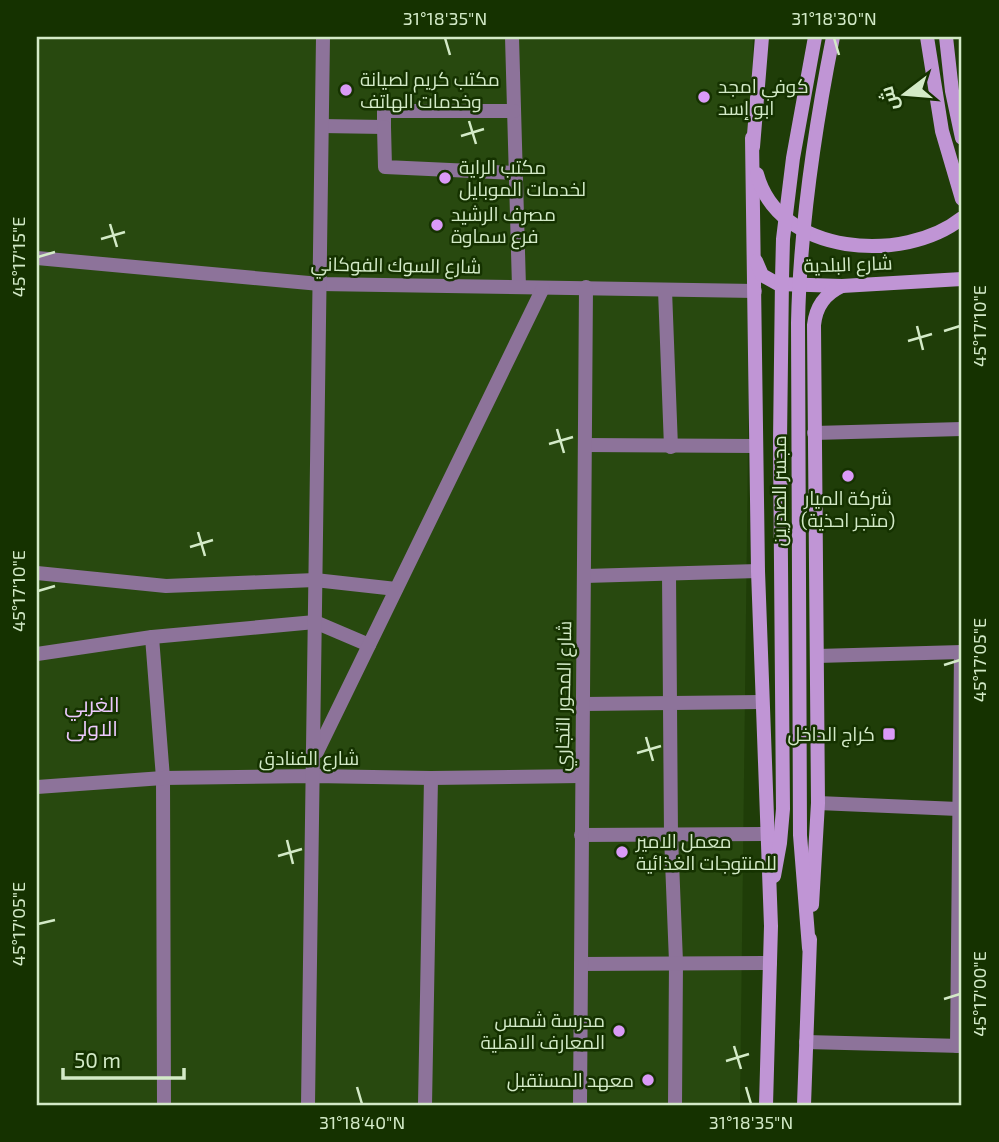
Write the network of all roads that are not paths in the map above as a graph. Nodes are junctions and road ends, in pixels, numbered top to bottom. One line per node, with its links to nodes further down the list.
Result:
1 (323, 37): 9 (street)
2 (512, 37): 8 (street)
3 (762, 37): 11 (main road)
4 (815, 37): 62 (main road, مجسر الصدرين)
5 (833, 37): 63 (main road, مجسر الصدرين)
6 (927, 37): 14 (main road)
7 (946, 37): 12 (main road)
8 (514, 111): 10 (street); 13 (street)
9 (322, 126): 10 (street); 20 (street)
10 (384, 127): 13 (street)
11 (752, 138): 15 (main road); 16 (main road)
12 (962, 138)
13 (516, 173): 22 (street)
14 (962, 199)
15 (962, 218)
16 (754, 253): 21 (main road, شارع البلدية); 26 (main road)
17 (37, 258): 20 (street, شارع السوك الفوكاني)
18 (962, 279): 19 (main road, شارع البلدية)
19 (922, 280): 21 (main road, شارع البلدية); 27 (main road)
20 (320, 284): 22 (street, شارع السوك الفوكاني); 39 (street)
21 (842, 286): 28 (main road)
22 (519, 287): 24 (street, شارع السوك الفوكاني)
23 (586, 287): 24 (street, شارع السوك الفوكاني); 25 (street, شارع السوك الفوكاني); 32 (street, شارع المحور التجاري)
24 (543, 288): 40 (street)
25 (665, 290): 26 (street, شارع السوك الفوكاني); 34 (street)
26 (755, 291): 29 (main road)
27 (962, 291)
28 (814, 378): 29 (main road); 31 (main road)
29 (754, 384): 33 (main road)
30 (962, 429): 31 (street)
31 (814, 433): 46 (main road)
32 (585, 445): 34 (street); 38 (street, شارع المحور التجاري)
33 (755, 446): 34 (street); 35 (main road)
34 (671, 447)
35 (758, 571): 37 (street); 47 (main road)
36 (37, 573): 39 (street)
37 (669, 574): 38 (street); 49 (street)
38 (585, 576): 48 (street, شارع المحور التجاري)
39 (315, 580): 40 (street); 41 (street)
40 (396, 590): 43 (street)
41 (315, 622): 42 (street); 43 (street); 50 (street)
42 (152, 637): 45 (street); 54 (street)
43 (369, 645): 50 (street)
44 (962, 652): 46 (street); 51 (street)
45 (37, 654)
46 (817, 656): 57 (main road)
47 (761, 702): 49 (street); 59 (main road)
48 (584, 704): 49 (street); 53 (street, شارع المحور التجاري)
49 (670, 704): 61 (street)
50 (315, 756): 52 (street)
51 (961, 764): 58 (street)
52 (314, 776): 54 (street, شارع الفنادق); 55 (street, شارع الفنادق); 70 (street)
53 (581, 776): 55 (street, شارع الفنادق); 60 (street, شارع المحور التجاري)
54 (163, 778): 56 (street, شارع الفنادق); 69 (street)
55 (432, 778): 71 (street)
56 (37, 787)
57 (818, 803): 58 (street); 63 (main road)
58 (958, 809): 68 (street)
59 (766, 834): 61 (street); 62 (main road)
60 (581, 835): 61 (street); 66 (street, شارع المحور التجاري)
61 (671, 836): 64 (street)
62 (771, 926): 65 (main road)
63 (809, 948): 67 (main road)
64 (676, 962): 65 (street); 66 (street); 73 (street)
65 (770, 963): 74 (main road)
66 (581, 964): 72 (street, شارع المحور التجاري)
67 (806, 1042): 68 (street); 75 (main road)
68 (960, 1046)
69 (164, 1105)
70 (308, 1105)
71 (425, 1105)
72 (580, 1105)
73 (675, 1105)
74 (766, 1105)
75 (804, 1105)

